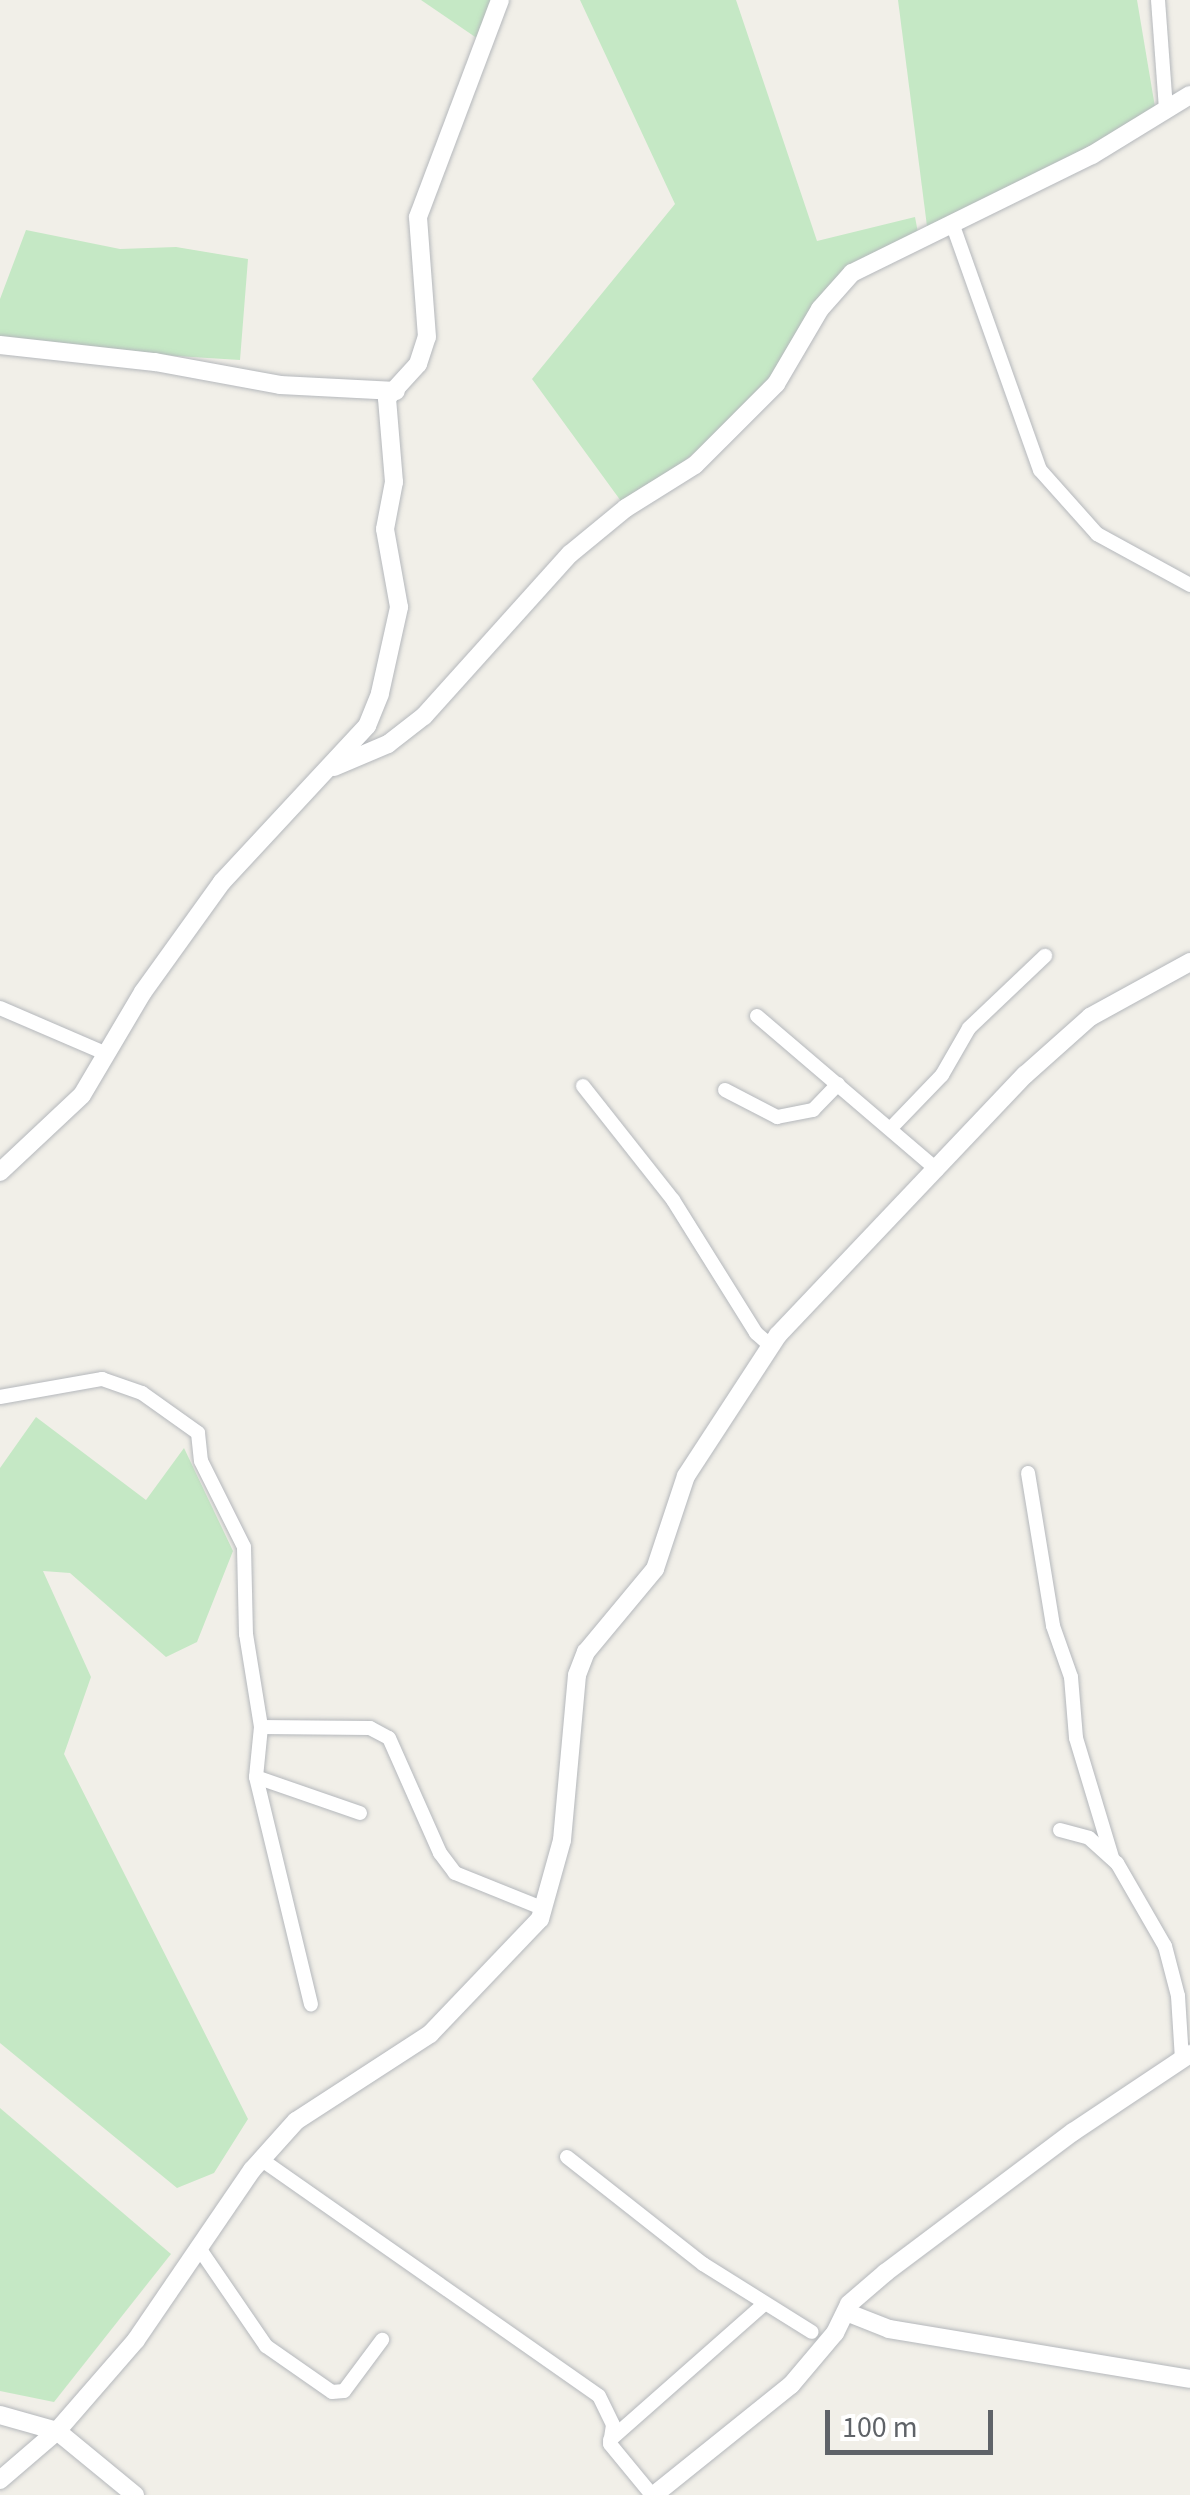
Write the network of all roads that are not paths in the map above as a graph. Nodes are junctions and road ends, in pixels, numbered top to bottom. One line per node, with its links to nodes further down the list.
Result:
1 (500, 0): 7 (street)
2 (1158, 0): 4 (street)
3 (1190, 95): 4 (street)
4 (1166, 108): 5 (street)
5 (952, 223): 8 (street); 9 (street)
6 (0, 345): 7 (street)
7 (396, 392): 9 (street)
8 (1190, 586)
9 (325, 771): 14 (street)
10 (1045, 956): 18 (street)
11 (1190, 962): 19 (street)
12 (0, 1008): 14 (street)
13 (757, 1016): 15 (street)
14 (107, 1054): 20 (street)
15 (838, 1084): 17 (street); 18 (street)
16 (583, 1086): 21 (street)
17 (726, 1090)
18 (892, 1127): 19 (street)
19 (937, 1170): 21 (street)
20 (0, 1172)
21 (771, 1346): 29 (street)
22 (0, 1397): 24 (street)
23 (1028, 1473): 28 (street)
24 (261, 1727): 25 (street); 29 (street)
25 (256, 1776): 26 (street); 30 (street)
26 (360, 1814)
27 (1060, 1830): 28 (street)
28 (1112, 1857): 31 (street)
29 (544, 1909): 33 (street)
30 (311, 2004)
31 (1186, 2056): 36 (street)
32 (567, 2157): 35 (street)
33 (262, 2160): 34 (street); 42 (street)
34 (199, 2248): 38 (street); 41 (street)
35 (763, 2305): 37 (street); 42 (street)
36 (846, 2312): 39 (street); 45 (street)
37 (812, 2332)
38 (382, 2340)
39 (1190, 2379)
40 (0, 2415): 41 (street)
41 (57, 2430): 43 (street); 44 (street)
42 (610, 2440): 45 (street)
43 (0, 2480)
44 (135, 2495)
45 (653, 2495)

